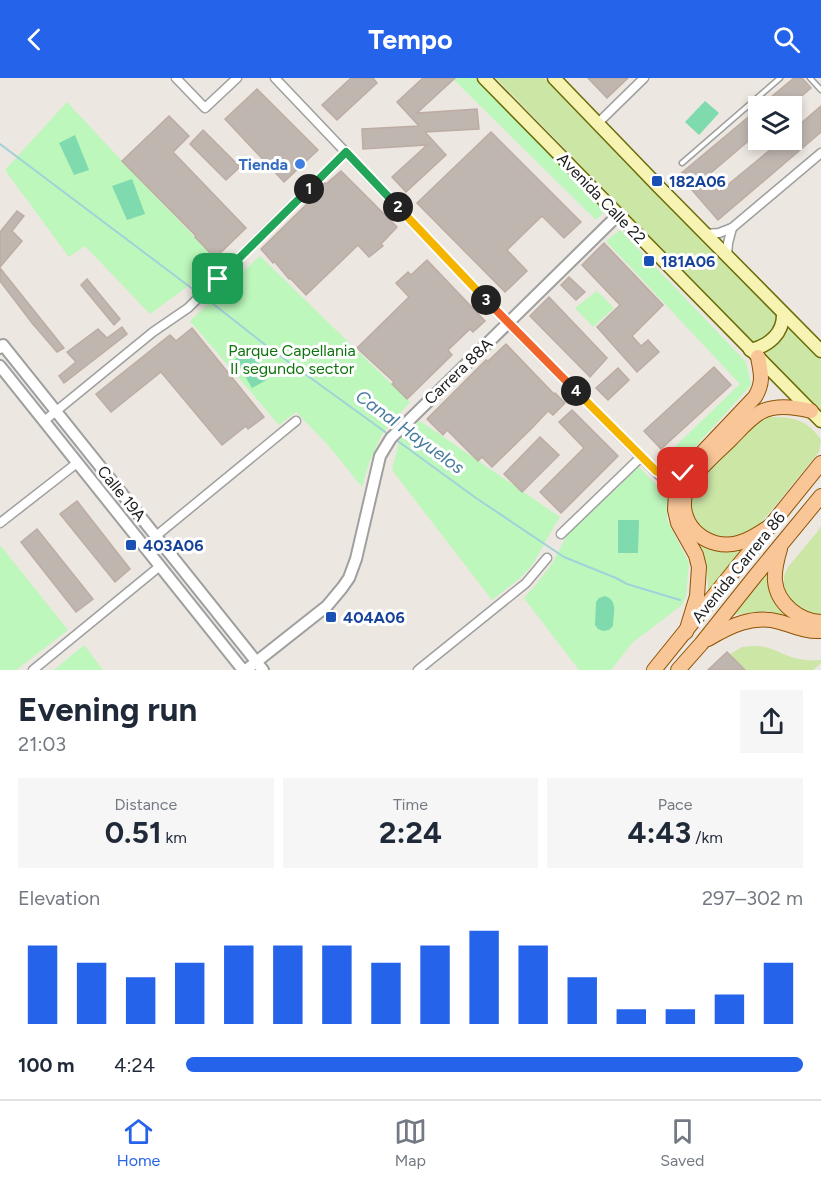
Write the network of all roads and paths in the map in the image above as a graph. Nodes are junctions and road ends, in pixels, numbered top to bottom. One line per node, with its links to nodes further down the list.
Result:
1 (176, 78): 2 (street)
2 (237, 78)
3 (275, 78): 11 (street)
4 (484, 78): 14 (main road, Avenida Calle 22)
5 (554, 78): 10 (main road)
6 (780, 78): 13 (lane)
7 (810, 78): 9 (lane)
8 (641, 79): 10 (street)
9 (821, 90)
10 (598, 123): 16 (main road)
11 (346, 152): 19 (street); 24 (street)
12 (821, 153): 15 (street)
13 (682, 163)
14 (618, 215): 19 (street, Carrera 88A); 22 (main road, Avenida Calle 22)
15 (732, 228): 16 (street); 17 (street)
16 (705, 234): 17 (main road)
17 (728, 256): 18 (main road)
18 (783, 313): 21 (main road); 22 (main road)
19 (508, 323): 29 (street); 47 (street, Carrera 88A)
20 (2, 347): 24 (street, Calle 19A)
21 (821, 351)
22 (754, 353): 25 (main road, Avenida Calle 22); 33 (main road)
23 (0, 366): 27 (street, Calle 19A)
24 (56, 411): 27 (street); 39 (street, Calle 19A)
25 (811, 411): 26 (main road, Avenida Calle 22); 37 (main road)
26 (821, 421)
27 (44, 422): 31 (street, Calle 19A)
28 (296, 422): 39 (street)
29 (641, 457): 32 (street); 38 (street)
30 (821, 463): 37 (main road, Avenida Carrera 86)
31 (77, 464): 36 (street); 42 (street, Calle 19A)
32 (656, 471): 33 (street); 35 (street)
33 (683, 473): 35 (main road)
34 (821, 496): 40 (main road, Avenida Carrera 86)
35 (675, 501): 44 (main road)
36 (0, 523)
37 (770, 526): 44 (main road, Avenida Carrera 86)
38 (561, 534)
39 (156, 536): 47 (street, Calle 19A)
40 (782, 543): 43 (main road); 46 (main road, Avenida Carrera 86)
41 (547, 558): 50 (street)
42 (160, 566): 48 (street); 49 (street, Calle 19A)
43 (821, 622)
44 (686, 632): 51 (main road, Avenida Carrera 86)
45 (821, 632): 46 (main road)
46 (701, 644): 52 (main road, Avenida Carrera 86)
47 (260, 666): 49 (street, Carrera 88A)
48 (33, 670)
49 (245, 670)
50 (418, 670)
51 (654, 670)
52 (678, 670)

